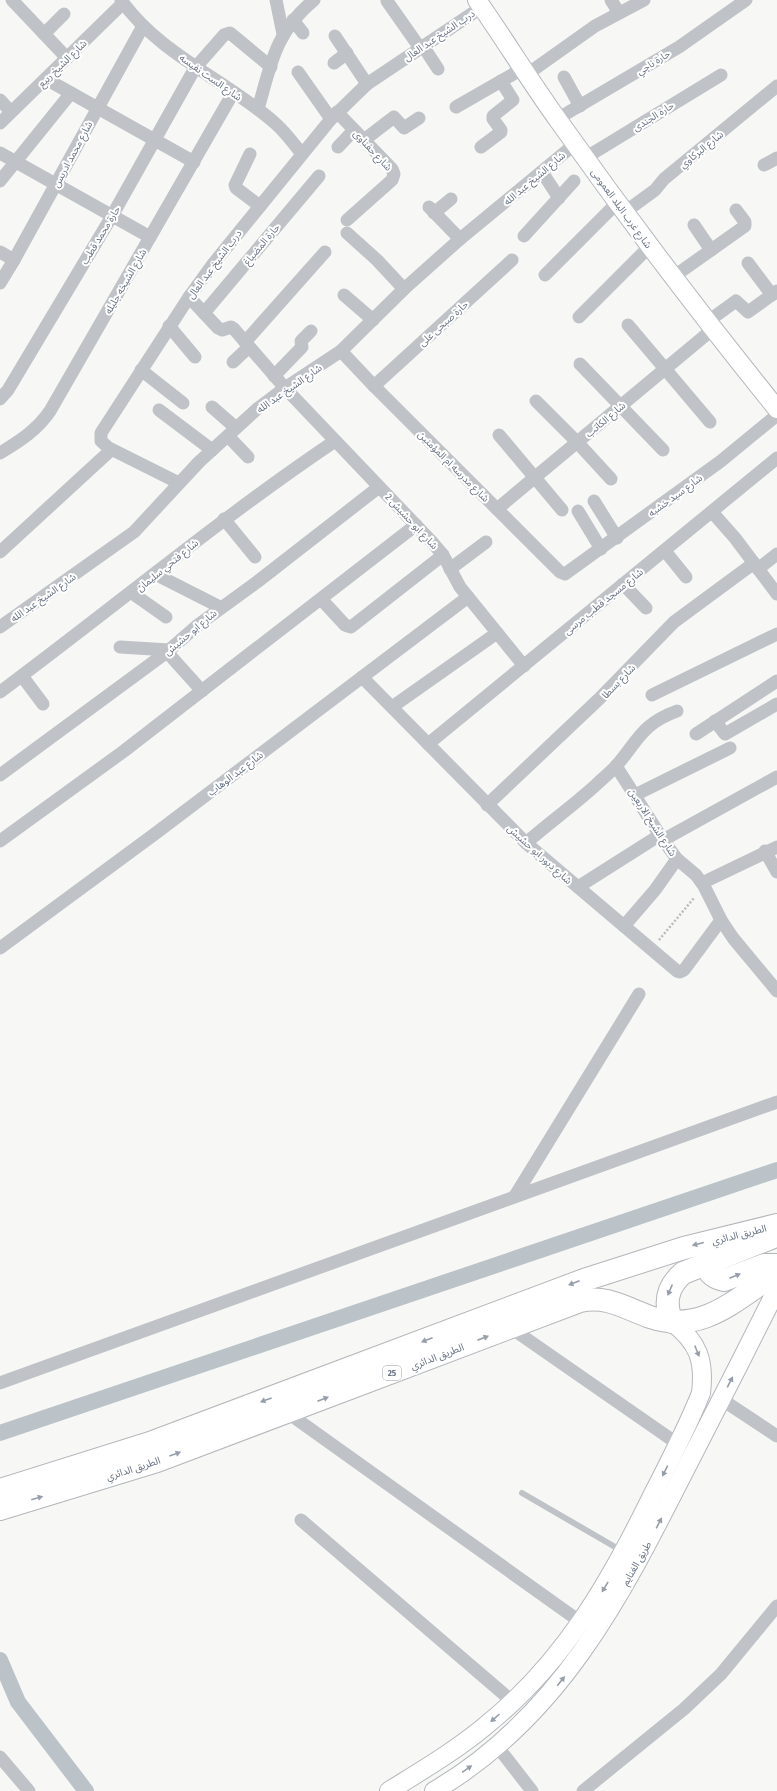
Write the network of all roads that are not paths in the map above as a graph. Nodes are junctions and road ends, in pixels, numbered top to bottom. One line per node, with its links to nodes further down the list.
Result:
1 (12, 0): 15 (street)
2 (276, 0): 16 (street)
3 (314, 0): 12 (street)
4 (610, 0): 10 (street)
5 (644, 0): 10 (street)
6 (746, 0): 37 (street, حارة ناجي)
7 (122, 1): 13 (street, شارع الست نفيسه); 20 (street, شارع الشيخ ربيع)
8 (387, 1): 18 (street)
9 (480, 2): 18 (street, درب الشيخ عبد العال); 26 (main road, شارع غرب البلد العمومى)
10 (618, 13): 26 (street)
11 (64, 14): 15 (street)
12 (293, 20): 14 (street); 16 (street)
13 (143, 26): 23 (street, شارع الست نفيسه); 38 (street, شارع محمد ادريس)
14 (303, 33)
15 (44, 34): 20 (street)
16 (283, 34): 22 (street)
17 (335, 36): 19 (street)
18 (421, 47): 24 (street); 31 (street, درب الشيخ عبد العال)
19 (346, 54): 21 (street); 31 (street)
20 (67, 58): 29 (street, شارع الشيخ ربيع)
21 (334, 63)
22 (270, 66): 23 (street, حارة محمد قطب); 39 (street)
23 (195, 68): 34 (street, شارع الست نفيسه); 46 (street, حارة محمد قطب)
24 (438, 69)
25 (298, 72): 41 (street, شارع حفناوى)
26 (524, 72): 30 (street); 43 (main road, شارع غرب البلد العمومى)
27 (721, 75): 50 (street, حارة الجندى)
28 (564, 77): 37 (street)
29 (46, 79): 33 (street); 40 (street, شارع الشيخ ربيع)
30 (500, 81): 36 (street); 49 (street)
31 (367, 84): 41 (street, درب الشيخ عبد العال)
32 (777, 86): 66 (street, شارع البركاوي)
33 (71, 93): 38 (street); 55 (street)
34 (233, 93): 39 (street, شارع الست نفيسه); 56 (street, شارع الشيخه جليله)
35 (0, 100): 40 (street)
36 (456, 106)
37 (580, 106): 43 (street, حارة ناجي)
38 (97, 108): 46 (street); 62 (street, شارع محمد ادريس)
39 (258, 109): 53 (street, شارع الست نفيسه)
40 (11, 112): 44 (street, شارع الشيخ ربيع)
41 (334, 115): 45 (street, شارع حفناوى); 53 (street, درب الشيخ عبد العال)
42 (419, 118): 47 (street)
43 (557, 119): 50 (main road, شارع غرب البلد العمومى)
44 (0, 123)
45 (354, 130): 47 (street, شارع حفناوى); 48 (street)
46 (155, 140): 56 (street); 68 (street, حارة محمد قطب)
47 (364, 140): 83 (street, شارع حفناوى)
48 (338, 147)
49 (481, 147)
50 (580, 151): 58 (street, شارع الشيخ عبد الله); 66 (main road, شارع غرب البلد العمومى)
51 (0, 153): 55 (street)
52 (250, 154): 65 (street)
53 (302, 154): 65 (street, درب الشيخ عبد العال)
54 (777, 158): 57 (street)
55 (16, 162): 60 (street); 62 (street)
56 (194, 162): 71 (street, شارع الشيخه جليله)
57 (764, 165)
58 (542, 172): 64 (street); 72 (street, شارع الشيخ عبد الله)
59 (319, 176): 87 (street, حارة المضباغ)
60 (0, 181)
61 (574, 181): 64 (street)
62 (56, 184): 68 (street); 77 (street, شارع محمد ادريس)
63 (451, 198): 72 (street)
64 (559, 198): 70 (street)
65 (260, 206): 86 (street, درب الشيخ عبد العال)
66 (621, 207): 73 (main road, شارع غرب البلد العمومى); 80 (street, شارع البركاوي)
67 (736, 210): 74 (street)
68 (112, 216): 71 (street); 104 (street, حارة محمد قطب)
69 (694, 225): 74 (street)
70 (524, 236)
71 (150, 237): 120 (street, شارع الشيخه جليله)
72 (460, 240): 83 (street, شارع الشيخ عبد الله)
73 (650, 246): 81 (main road, شارع غرب البلد العمومى); 88 (street)
74 (711, 250): 81 (street)
75 (0, 252): 77 (street)
76 (325, 252): 94 (street)
77 (14, 260): 82 (street, شارع محمد ادريس)
78 (512, 260): 102 (street, حارة صبحى على)
79 (748, 263): 84 (street)
80 (545, 275)
81 (673, 277): 92 (main road, شارع غرب البلد العمومى)
82 (0, 283)
83 (404, 289): 89 (street, شارع الشيخ عبد الله)
84 (774, 293): 92 (street, شارع الكاتب)
85 (344, 295): 89 (street)
86 (189, 297): 87 (street); 91 (street, درب الشيخ عبد العال)
87 (204, 313): 94 (street, شارع ابو حشيش 2)
88 (579, 317)
89 (373, 320): 95 (street, شارع الشيخ عبد الله)
90 (628, 325): 99 (street)
91 (169, 326): 96 (street); 100 (street, درب الشيخ عبد العال)
92 (710, 326): 99 (street, شارع الكاتب); 109 (main road, شارع غرب البلد العمومى)
93 (305, 332): 101 (street)
94 (247, 344): 97 (street); 101 (street, شارع ابو حشيش 2)
95 (341, 351): 102 (street, شارع مدرسه ام المؤمنين); 103 (street, شارع الشيخ عبد الله)
96 (195, 357)
97 (234, 362)
98 (580, 364): 107 (street)
99 (666, 369): 107 (street, شارع الكاتب); 112 (street)
100 (141, 370): 106 (street); 117 (street, درب الشيخ عبد العال)
101 (274, 376): 103 (street, شارع ابو حشيش 2)
102 (374, 386): 128 (street, شارع مدرسه ام المؤمنين)
103 (285, 388): 113 (street, شارع الشيخ عبد الله); 115 (street, شارع ابو حشيش 2)
104 (0, 399)
105 (536, 401): 116 (street)
106 (183, 403)
107 (621, 406): 116 (street, شارع الكاتب); 119 (street)
108 (212, 407): 113 (street)
109 (777, 409)
110 (159, 410): 118 (street)
111 (777, 415): 134 (street, شارع سيد خشبه)
112 (710, 422)
113 (232, 432): 118 (street, شارع الشيخ عبد الله); 121 (street)
114 (499, 434): 123 (street)
115 (335, 440): 126 (street, شارع ابو حشيش 2); 132 (street, شارع فتحي سليمان)
116 (577, 442): 123 (street, شارع الكاتب); 124 (street)
117 (111, 449): 125 (street); 138 (street)
118 (212, 450): 125 (street, شارع الشيخ عبد الله)
119 (663, 450)
120 (0, 453)
121 (248, 457)
122 (777, 458): 131 (street, شارع مسجد قطب مرسى)
123 (535, 478): 128 (street, شارع الكاتب); 129 (street)
124 (611, 479)
125 (179, 483): 155 (street, شارع الشيخ عبد الله)
126 (379, 486): 133 (street, شارع ابو حشيش 2); 152 (street, شارع ابو حشيش)
127 (594, 501): 134 (street)
128 (497, 509): 144 (street, شارع مدرسه ام المؤمنين)
129 (562, 510)
130 (578, 511): 136 (street)
131 (712, 512): 137 (street, شارع مسجد قطب مرسى); 142 (street)
132 (224, 519): 141 (street); 145 (street, شارع فتحي سليمان)
133 (416, 526): 140 (street, شارع ابو حشيش 2); 151 (street)
134 (617, 538): 136 (street, شارع سيد خشبه)
135 (486, 542): 143 (street)
136 (602, 549): 144 (street, شارع سيد خشبه)
137 (665, 551): 146 (street); 147 (street, شارع مسجد قطب مرسى)
138 (0, 552)
139 (777, 554): 142 (street, شارع بسطا)
140 (443, 555): 143 (street, شارع ابو حشيش 2); 151 (street)
141 (255, 557)
142 (756, 566): 149 (street); 179 (street, شارع بسطا)
143 (450, 570): 150 (street, شارع ابو حشيش 2)
144 (570, 572)
145 (155, 574): 148 (street, شارع فتحي سليمان); 152 (street)
146 (686, 576)
147 (623, 584): 153 (street); 160 (street, شارع مسجد قطب مرسى)
148 (132, 593): 154 (street); 161 (street, شارع فتحي سليمان)
149 (777, 594)
150 (468, 597): 156 (street, شارع ابو حشيش 2); 162 (street, شارع عبد الوهاب)
151 (321, 599): 164 (street)
152 (220, 607): 159 (street, شارع ابو حشيش)
153 (646, 608)
154 (166, 617)
155 (0, 627)
156 (497, 633): 160 (street, شارع ابو حشيش 2); 169 (street)
157 (777, 634): 166 (street)
158 (120, 647): 159 (street)
159 (168, 651): 164 (street); 176 (street, شارع ابو حشيش)
160 (524, 666): 173 (street, شارع مسجد قطب مرسى)
161 (22, 676): 165 (street, شارع فتحي سليمان); 167 (street)
162 (362, 677): 169 (street, شارع دبور ابو حشيش); 190 (street, شارع عبد الوهاب)
163 (777, 681): 171 (street)
164 (202, 691): 181 (street)
165 (0, 692)
166 (652, 695)
167 (44, 704)
168 (777, 704): 171 (street)
169 (392, 708): 173 (street, شارع دبور ابو حشيش)
170 (677, 711): 175 (street)
171 (715, 721): 172 (street)
172 (696, 734)
173 (428, 744): 179 (street, شارع دبور ابو حشيش)
174 (730, 748): 178 (street)
175 (616, 766): 178 (street, شارع الشيخ الاربعين); 182 (street)
176 (0, 775)
177 (777, 778): 180 (street)
178 (635, 795): 180 (street, شارع الشيخ الاربعين)
179 (487, 805): 182 (street, شارع دبور ابو حشيش)
180 (661, 838): 184 (street, شارع الشيخ الاربعين); 187 (street)
181 (0, 841)
182 (526, 844): 187 (street, شارع دبور ابو حشيش)
183 (771, 849): 185 (street); 186 (street)
184 (676, 859): 186 (street, شارع الشيخ الاربعين); 189 (street)
185 (777, 872)
186 (703, 884): 188 (street, شارع الشيخ الاربعين)
187 (578, 887): 189 (street, شارع دبور ابو حشيش)
188 (721, 920): 189 (street, شارع دبور ابو حشيش); 191 (street, شارع الشيخ الاربعين)
189 (624, 926)
190 (0, 948)
191 (777, 991)
192 (638, 994): 194 (street)
193 (777, 1102): 194 (street)
194 (515, 1196): 203 (street)
195 (777, 1225): 208 (highway, الطريق الدائري / 25, one-way to 208)
196 (777, 1234): 197 (highway)
197 (705, 1263): 198 (highway, one-way to 198); 201 (highway, one-way to 201)
198 (777, 1264)
199 (777, 1273): 201 (highway, الطريق الدائري / 25)
200 (777, 1289): 204 (main road, طريق الغنايم, one-way to 200)
201 (672, 1322): 202 (highway, الطريق الدائري / 25); 207 (main road, طريق الغنايم, one-way to 207)
202 (511, 1328): 205 (highway, الطريق الدائري / 25, one-way to 202); 207 (street)
203 (0, 1383)
204 (721, 1399): 206 (street); 216 (main road, طريق الغنايم, one-way to 204)
205 (288, 1413): 210 (highway, الطريق الدائري / 25, one-way to 205); 214 (street)
206 (777, 1436)
207 (678, 1444): 212 (main road, طريق الغنايم, one-way to 212)
208 (0, 1490)
209 (522, 1493): 212 (lane)
210 (0, 1509)
211 (301, 1520): 215 (street)
212 (625, 1553): 214 (main road, طريق الغنايم, one-way to 214)
213 (777, 1606): 218 (street)
214 (582, 1623): 215 (main road, طريق الغنايم)
215 (513, 1702): 220 (main road, طريق الغنايم, one-way to 220)
216 (497, 1746): 221 (main road, طريق الغنايم, one-way to 216); 222 (street)
217 (0, 1757): 219 (street)
218 (593, 1788)
219 (29, 1791)
220 (389, 1791)
221 (434, 1791)
222 (532, 1791)

